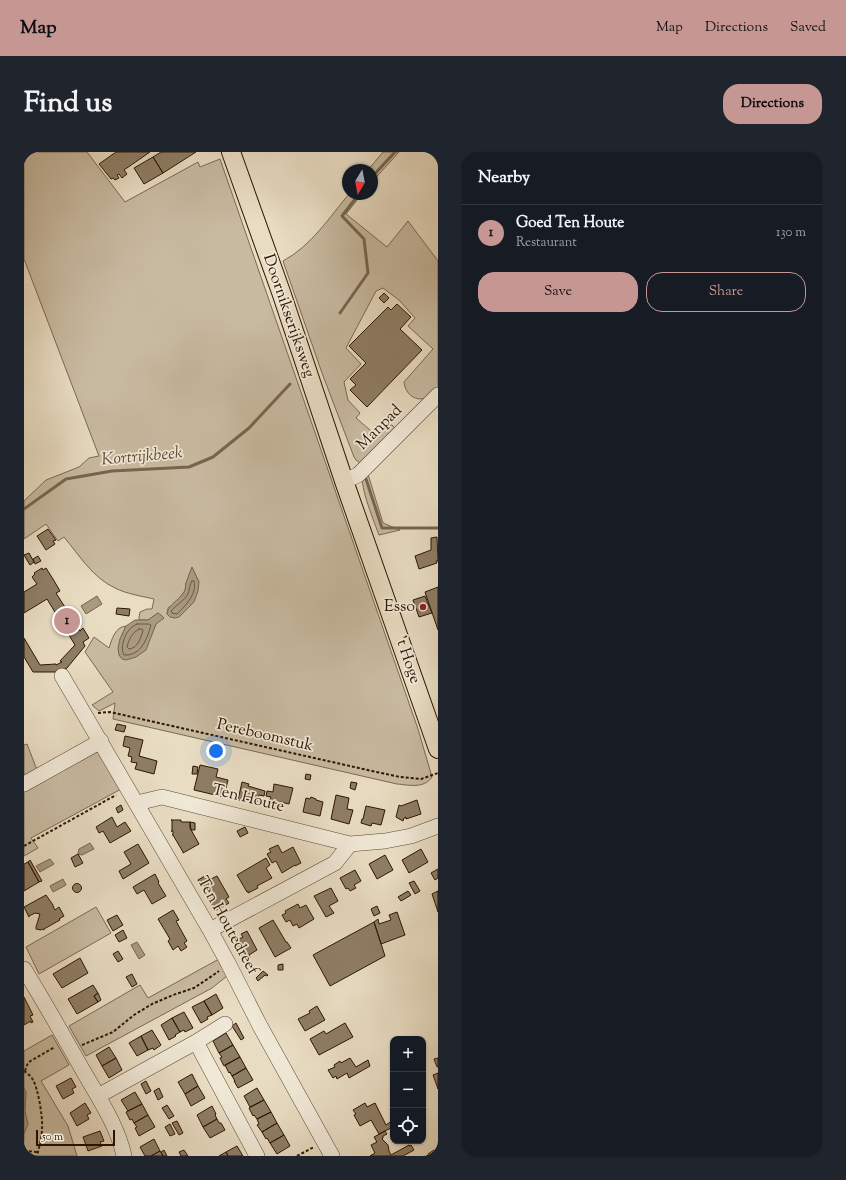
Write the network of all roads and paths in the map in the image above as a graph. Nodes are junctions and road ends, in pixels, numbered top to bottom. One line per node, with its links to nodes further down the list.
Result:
1 (231, 152): 3 (main road, Doornikserijksweg)
2 (438, 396): 3 (street, Manpad)
3 (344, 481): 7 (main road, 't Hoge)
4 (62, 676): 5 (street, Ten Houtedreef)
5 (86, 717): 6 (street, Ten Houtedreef); 8 (path, Pereboomstuk)
6 (101, 741): 9 (street); 10 (street, Ten Houtedreef)
7 (438, 749)
8 (438, 773)
9 (24, 784)
10 (128, 789): 11 (street, Ten Houtedreef); 14 (path)
11 (137, 803): 13 (street, Ten Houte); 15 (street, Ten Houtedreef)
12 (438, 826): 13 (street, Ten Houte)
13 (350, 844): 15 (street)
14 (24, 846)
15 (210, 930): 16 (street, Ten Houtedreef)
16 (228, 963): 19 (path); 23 (street, Ten Houtedreef)
17 (24, 969): 19 (street)
18 (225, 1024): 20 (street)
19 (66, 1040): 21 (path); 22 (street)
20 (196, 1042): 22 (street); 28 (street)
21 (24, 1071): 25 (path)
22 (98, 1096): 27 (street)
23 (324, 1141): 29 (path); 30 (street, Ten Houtedreef)
24 (24, 1150): 25 (path)
25 (38, 1152): 26 (path)
26 (37, 1156)
27 (124, 1156)
28 (257, 1156)
29 (297, 1156)
30 (332, 1156)

